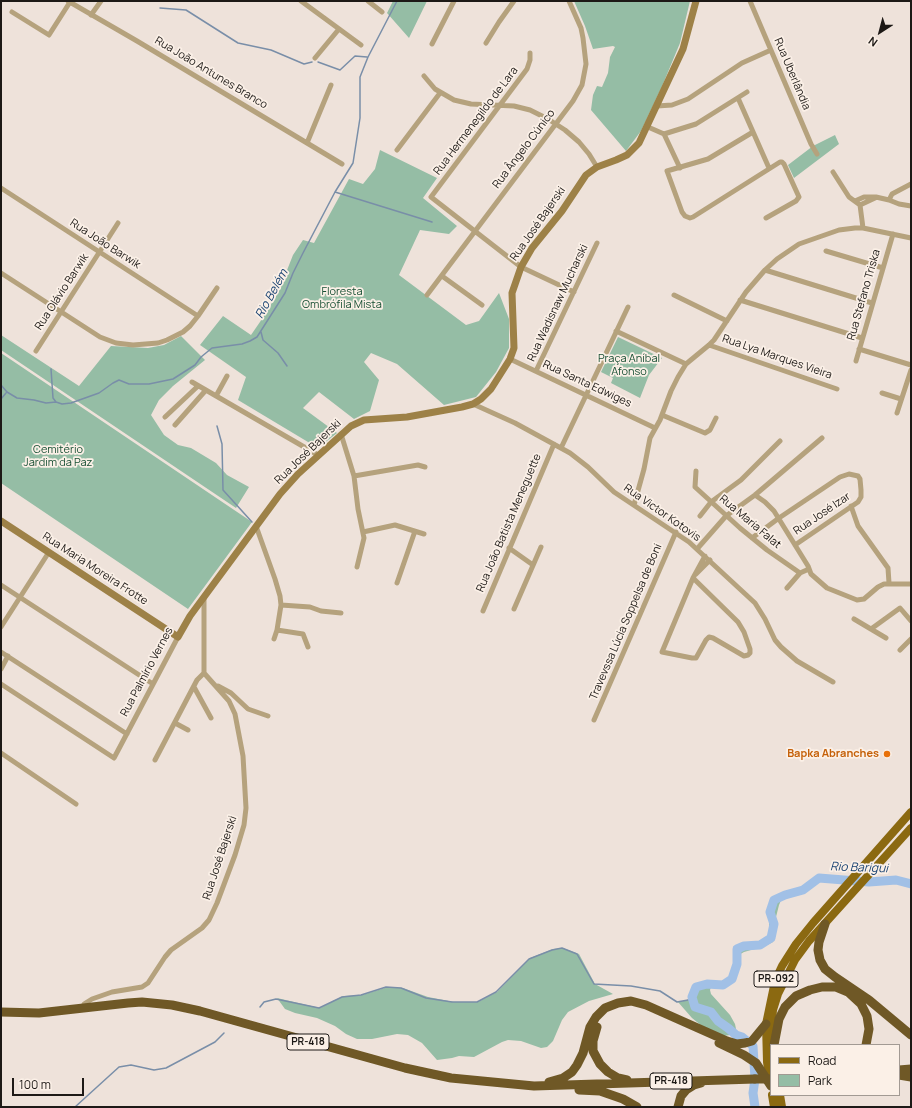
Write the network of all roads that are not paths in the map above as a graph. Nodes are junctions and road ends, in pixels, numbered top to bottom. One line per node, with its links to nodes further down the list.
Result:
1 (101, 1): 12 (street)
2 (301, 1): 13 (street)
3 (368, 1): 11 (street)
4 (454, 1): 15 (street)
5 (514, 1): 14 (street)
6 (569, 1): 27 (street, Rua Ângelo Cúnico)
7 (696, 1): 26 (main road, Rua José Bajerski)
8 (750, 1): 17 (street, Rua Uberlândia)
9 (69, 2): 10 (street); 12 (street, Rua João Antunes Branco)
10 (12, 12)
11 (382, 12)
12 (92, 14): 31 (street, Rua João Antunes Branco)
13 (339, 29): 16 (street); 19 (street)
14 (486, 43)
15 (432, 44)
16 (361, 45)
17 (771, 50): 26 (street); 33 (street, Rua Uberlândia)
18 (530, 53): 25 (street, Rua Hermenegildo de Lara)
19 (315, 58)
20 (424, 76): 23 (street)
21 (331, 85): 31 (street)
22 (747, 92): 24 (street)
23 (440, 93): 25 (street); 32 (street)
24 (738, 98): 29 (street); 30 (street)
25 (500, 105): 27 (street); 47 (street, Rua Hermenegildo de Lara)
26 (657, 106): 28 (main road, Rua José Bajerski)
27 (556, 124): 35 (street); 47 (street, Rua Ângelo Cúnico)
28 (648, 127): 30 (street); 35 (main road, Rua José Bajerski)
29 (753, 132): 36 (street); 37 (street)
30 (662, 133): 36 (street)
31 (308, 143): 34 (street, Rua João Antunes Branco)
32 (397, 150)
33 (817, 154)
34 (342, 164)
35 (597, 167): 53 (main road, Rua José Bajerski)
36 (680, 168): 37 (street)
37 (769, 168): 44 (street)
38 (833, 172): 42 (street)
39 (911, 184): 41 (street)
40 (1, 188): 52 (street, Rua João Barwik)
41 (889, 200): 42 (street); 43 (street)
42 (857, 203): 46 (street)
43 (911, 206)
44 (766, 218)
45 (118, 223): 52 (street, Rua Olávio Barwik)
46 (863, 228): 48 (street); 55 (street)
47 (475, 231): 53 (street); 57 (street, Rua Ângelo Cúnico)
48 (892, 234): 49 (street); 54 (street, Rua Stefano Triska)
49 (911, 238)
50 (597, 243): 59 (street, Rua Wadisnaw Mucharski)
51 (826, 251): 54 (street)
52 (100, 252): 66 (street, Rua Olávio Barwik); 67 (street, Rua João Barwik)
53 (521, 267): 59 (street); 74 (main road, Rua José Bajerski)
54 (883, 268): 63 (street, Rua Stefano Triska)
55 (765, 270): 62 (street); 63 (street)
56 (1, 273): 66 (street)
57 (442, 276): 60 (street, Rua Ângelo Cúnico); 64 (street)
58 (217, 288): 67 (street)
59 (574, 292): 79 (street, Rua Wadisnaw Mucharski)
60 (427, 295)
61 (674, 295): 68 (street)
62 (740, 300): 68 (street); 70 (street)
63 (872, 303): 70 (street, Rua Stefano Triska)
64 (482, 305)
65 (628, 307): 69 (street)
66 (61, 312): 67 (street); 73 (street, Rua Olávio Barwik)
67 (198, 316)
68 (727, 321): 71 (street)
69 (616, 331): 76 (street); 86 (street)
70 (862, 338): 72 (street, Rua Stefano Triska)
71 (709, 345): 76 (street); 83 (street, Rua Lya Marques Vieira)
72 (859, 349): 75 (street, Rua Stefano Triska); 77 (street)
73 (36, 351)
74 (510, 359): 79 (street, Rua Santa Edwiges); 89 (main road, Rua José Bajerski)
75 (856, 361)
76 (686, 364): 91 (street)
77 (911, 365)
78 (911, 370): 88 (street)
79 (536, 372): 86 (street, Rua Santa Edwiges)
80 (227, 376): 87 (street)
81 (192, 382): 82 (street)
82 (198, 386): 84 (street); 92 (street)
83 (837, 388)
84 (206, 390): 87 (street); 94 (street)
85 (882, 393): 88 (street)
86 (586, 395): 95 (street, Rua Santa Edwiges); 100 (street)
87 (216, 396): 101 (street)
88 (901, 399): 90 (street)
89 (473, 404): 96 (main road, Rua José Bajerski); 99 (street, Rua Victor Kotovis)
90 (897, 413)
91 (662, 415): 93 (street); 95 (street)
92 (165, 417)
93 (716, 418)
94 (175, 425)
95 (655, 428): 107 (street)
96 (342, 434): 101 (main road, Rua José Bajerski); 104 (street)
97 (822, 438): 105 (street)
98 (780, 441): 106 (street)
99 (554, 444): 100 (street, Rua Victor Kotovis); 121 (street, Rua João Batista Meneguette)
100 (562, 448): 107 (street, Rua Victor Kotovis)
101 (318, 456): 113 (main road, Rua José Bajerski)
102 (425, 467): 104 (street)
103 (696, 471): 106 (street, Rua Maria Falat)
104 (354, 476): 115 (street)
105 (755, 495): 110 (street); 111 (street)
106 (711, 502): 109 (street); 110 (street, Rua Maria Falat)
107 (634, 505): 116 (street, Rua Victor Kotovis)
108 (852, 506): 111 (street, Rua José Izar); 119 (street, Rua José Izar); 132 (street)
109 (700, 516)
110 (726, 516): 118 (street, Rua Maria Falat); 122 (street)
111 (779, 518): 118 (street); 119 (street)
112 (1, 521): 123 (main road, Rua Maria Moreira Frotte)
113 (256, 526): 137 (main road, Rua José Bajerski); 138 (street)
114 (415, 531): 115 (street); 117 (street); 131 (street)
115 (363, 532): 127 (street)
116 (676, 532): 122 (street, Rua Victor Kotovis); 164 (street, Travevssa Lúcia Soppelsa de Boni)
117 (424, 534)
118 (752, 538): 129 (street, Rua Maria Falat)
119 (795, 545): 128 (street)
120 (541, 547): 126 (street)
121 (510, 548): 126 (street); 140 (street, Rua João Batista Meneguette)
122 (697, 549): 124 (street, Rua Victor Kotovis)
123 (49, 552): 136 (street); 147 (main road, Rua Maria Moreira Frotte)
124 (705, 556): 125 (street, Rua Victor Kotovis); 130 (street)
125 (710, 560): 130 (street); 158 (street, Rua Victor Kotovis)
126 (533, 565): 139 (street)
127 (357, 567)
128 (810, 569): 129 (street); 132 (street)
129 (800, 573): 135 (street)
130 (693, 578): 130 (street)
131 (397, 583)
132 (889, 583): 133 (street)
133 (911, 584)
134 (1, 585): 136 (street)
135 (787, 588)
136 (20, 598): 144 (street); 160 (street)
137 (204, 599): 147 (main road, Rua Palmírio Vernes); 156 (street)
138 (281, 605): 141 (street); 146 (street)
139 (514, 609)
140 (482, 611)
141 (341, 613)
142 (854, 619): 145 (street)
143 (911, 621): 145 (street)
144 (1, 627)
145 (871, 629): 148 (street)
146 (277, 630): 149 (street); 151 (street)
147 (178, 636): 160 (street, Rua Palmírio Vernes)
148 (886, 638)
149 (274, 639)
150 (911, 639): 152 (street)
151 (308, 646)
152 (900, 650)
153 (1, 652): 154 (street)
154 (8, 656): 155 (street); 167 (street)
155 (1, 669)
156 (204, 673): 157 (street, Rua José Bajerski); 161 (street)
157 (212, 682): 162 (street); 174 (street, Rua José Bajerski)
158 (833, 682)
159 (1, 684): 167 (street, Rua Palmírio Vernes)
160 (153, 684): 167 (street, Rua Palmírio Vernes)
161 (194, 686): 163 (street); 165 (street)
162 (268, 716)
163 (212, 718)
164 (594, 720)
165 (175, 723): 166 (street); 169 (street)
166 (188, 730)
167 (127, 734)
168 (1, 753): 170 (street)
169 (155, 760)
170 (76, 804)
171 (911, 812): 176 (main road, PR-092)
172 (911, 828): 173 (main road, PR-092)
173 (825, 924): 177 (highway); 178 (main road, PR-092)
174 (82, 1008): 175 (highway, PR-418); 190 (highway, PR-418)
175 (1, 1012)
176 (766, 1024): 187 (main road, PR-092); 190 (highway)
177 (911, 1035)
178 (773, 1044)
179 (773, 1044): 180 (highway)
180 (866, 1044)
181 (911, 1069): 182 (highway)
182 (900, 1070)
183 (900, 1075): 184 (highway)
184 (911, 1077)
185 (770, 1079): 186 (highway, PR-418, bridge)
186 (708, 1080): 188 (highway, PR-418); 195 (highway)
187 (770, 1081)
188 (634, 1082): 189 (highway); 190 (highway, PR-418)
189 (770, 1085)
190 (534, 1086): 194 (highway)
191 (773, 1096): 193 (main road)
192 (780, 1096): 193 (main road)
193 (778, 1106)
194 (637, 1107)
195 (678, 1107)

